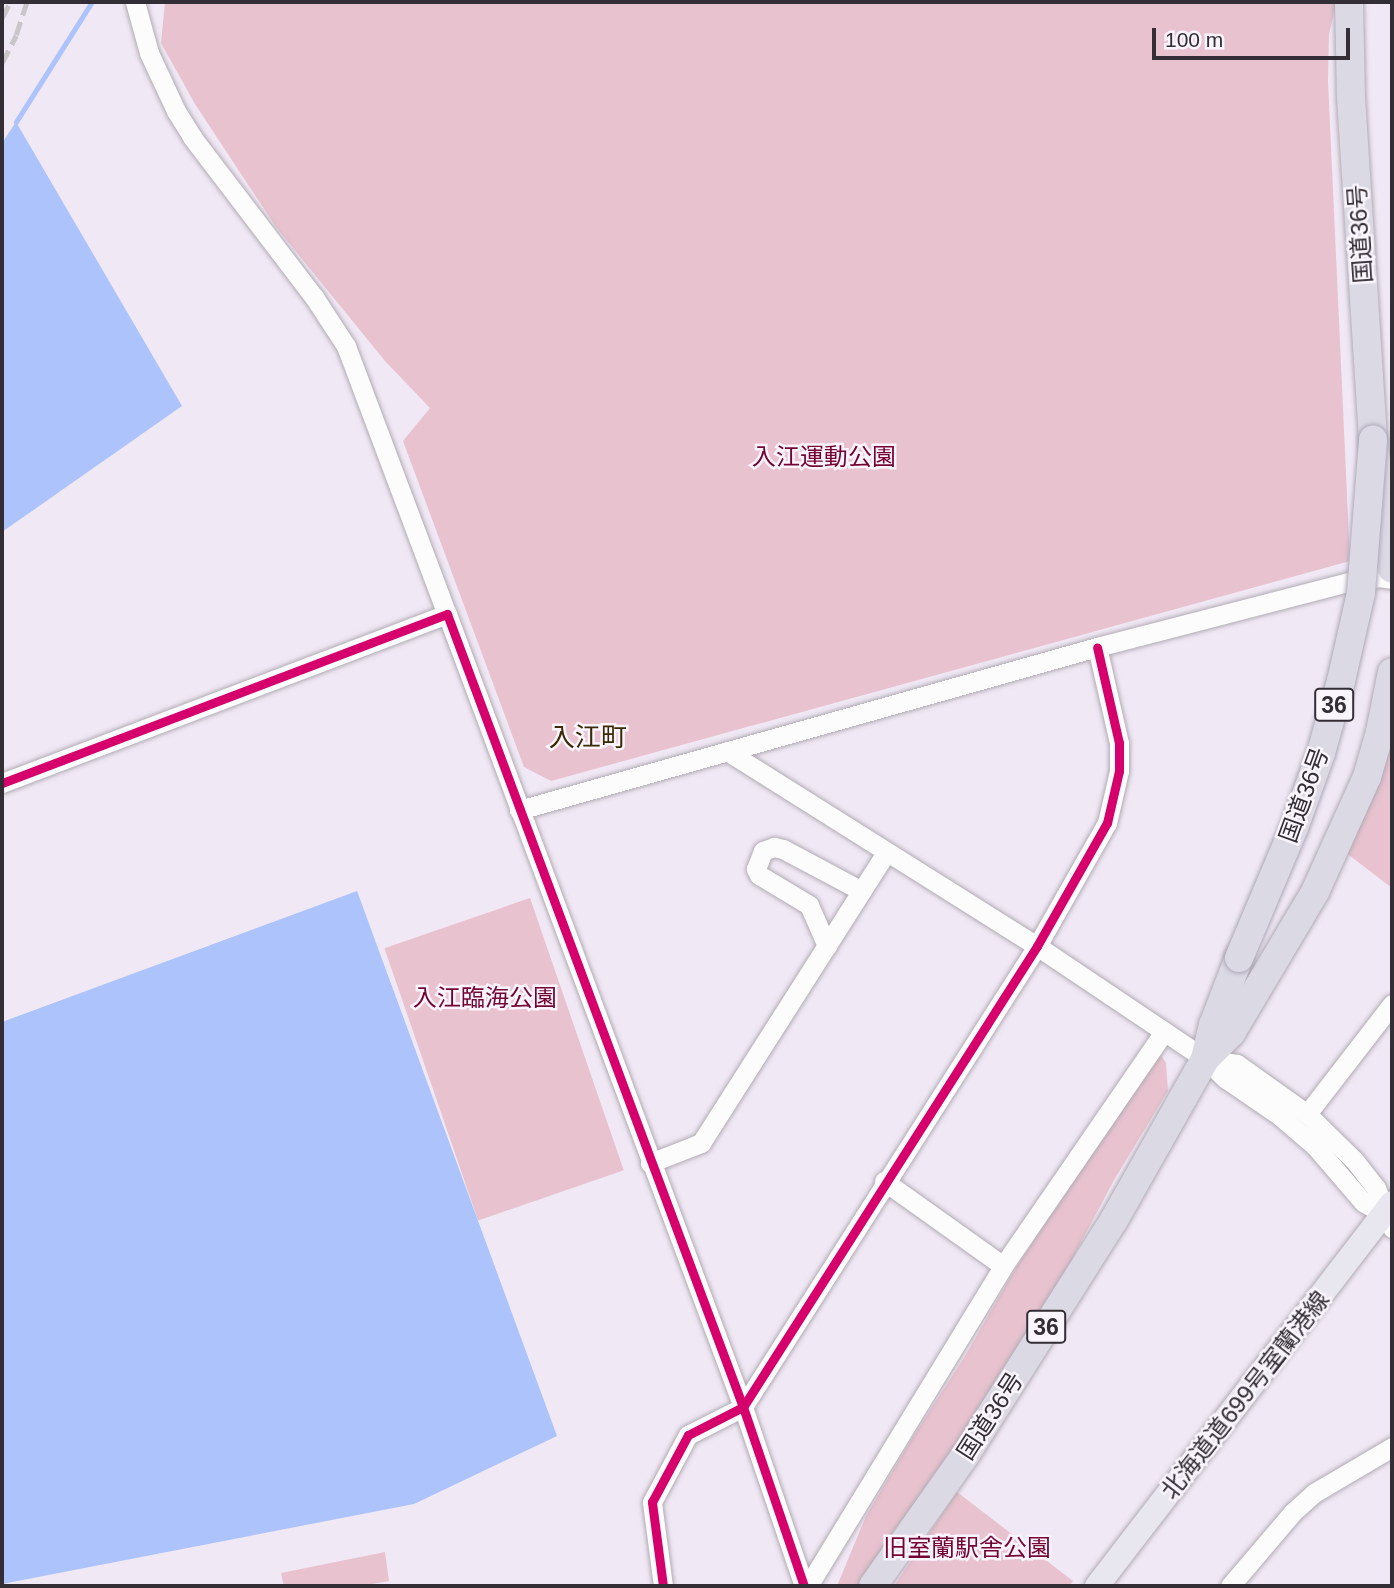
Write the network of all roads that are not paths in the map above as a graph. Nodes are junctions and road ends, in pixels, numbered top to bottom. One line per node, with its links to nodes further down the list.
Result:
1 (135, 2): 8 (street)
2 (1349, 2): 4 (highway, 国道36号 / 36)
3 (1362, 2): 4 (highway, 国道36号 / 36)
4 (1349, 30): 5 (highway, 国道36号 / 36)
5 (1373, 439): 6 (highway, 国道36号 / 36, bridge); 20 (highway, 国道36号 / 36, bridge)
6 (1392, 569)
7 (1392, 579): 9 (street)
8 (447, 614): 12 (street); 13 (street)
9 (1097, 647): 11 (street); 17 (street)
10 (1392, 672): 20 (highway, 国道36号 / 36)
11 (727, 751): 13 (street); 14 (street)
12 (2, 783)
13 (519, 810): 22 (street)
14 (886, 853): 15 (street); 17 (street)
15 (862, 891): 16 (street); 16 (street)
16 (827, 946): 22 (street)
17 (1037, 946): 19 (street); 23 (street)
18 (1392, 1004): 21 (street)
19 (1164, 1032): 20 (street); 25 (street)
20 (1205, 1059): 21 (street); 24 (street); 30 (highway, 国道36号 / 36)
21 (1307, 1114): 24 (street)
22 (650, 1163): 26 (street)
23 (884, 1181): 25 (street); 26 (street)
24 (1390, 1215): 31 (main road, 北海道道699号室蘭港線)
25 (1003, 1266): 29 (street)
26 (743, 1407): 28 (street); 29 (street)
27 (1392, 1447): 32 (street)
28 (663, 1586)
29 (806, 1586)
30 (873, 1586)
31 (1097, 1586)
32 (1230, 1586)

